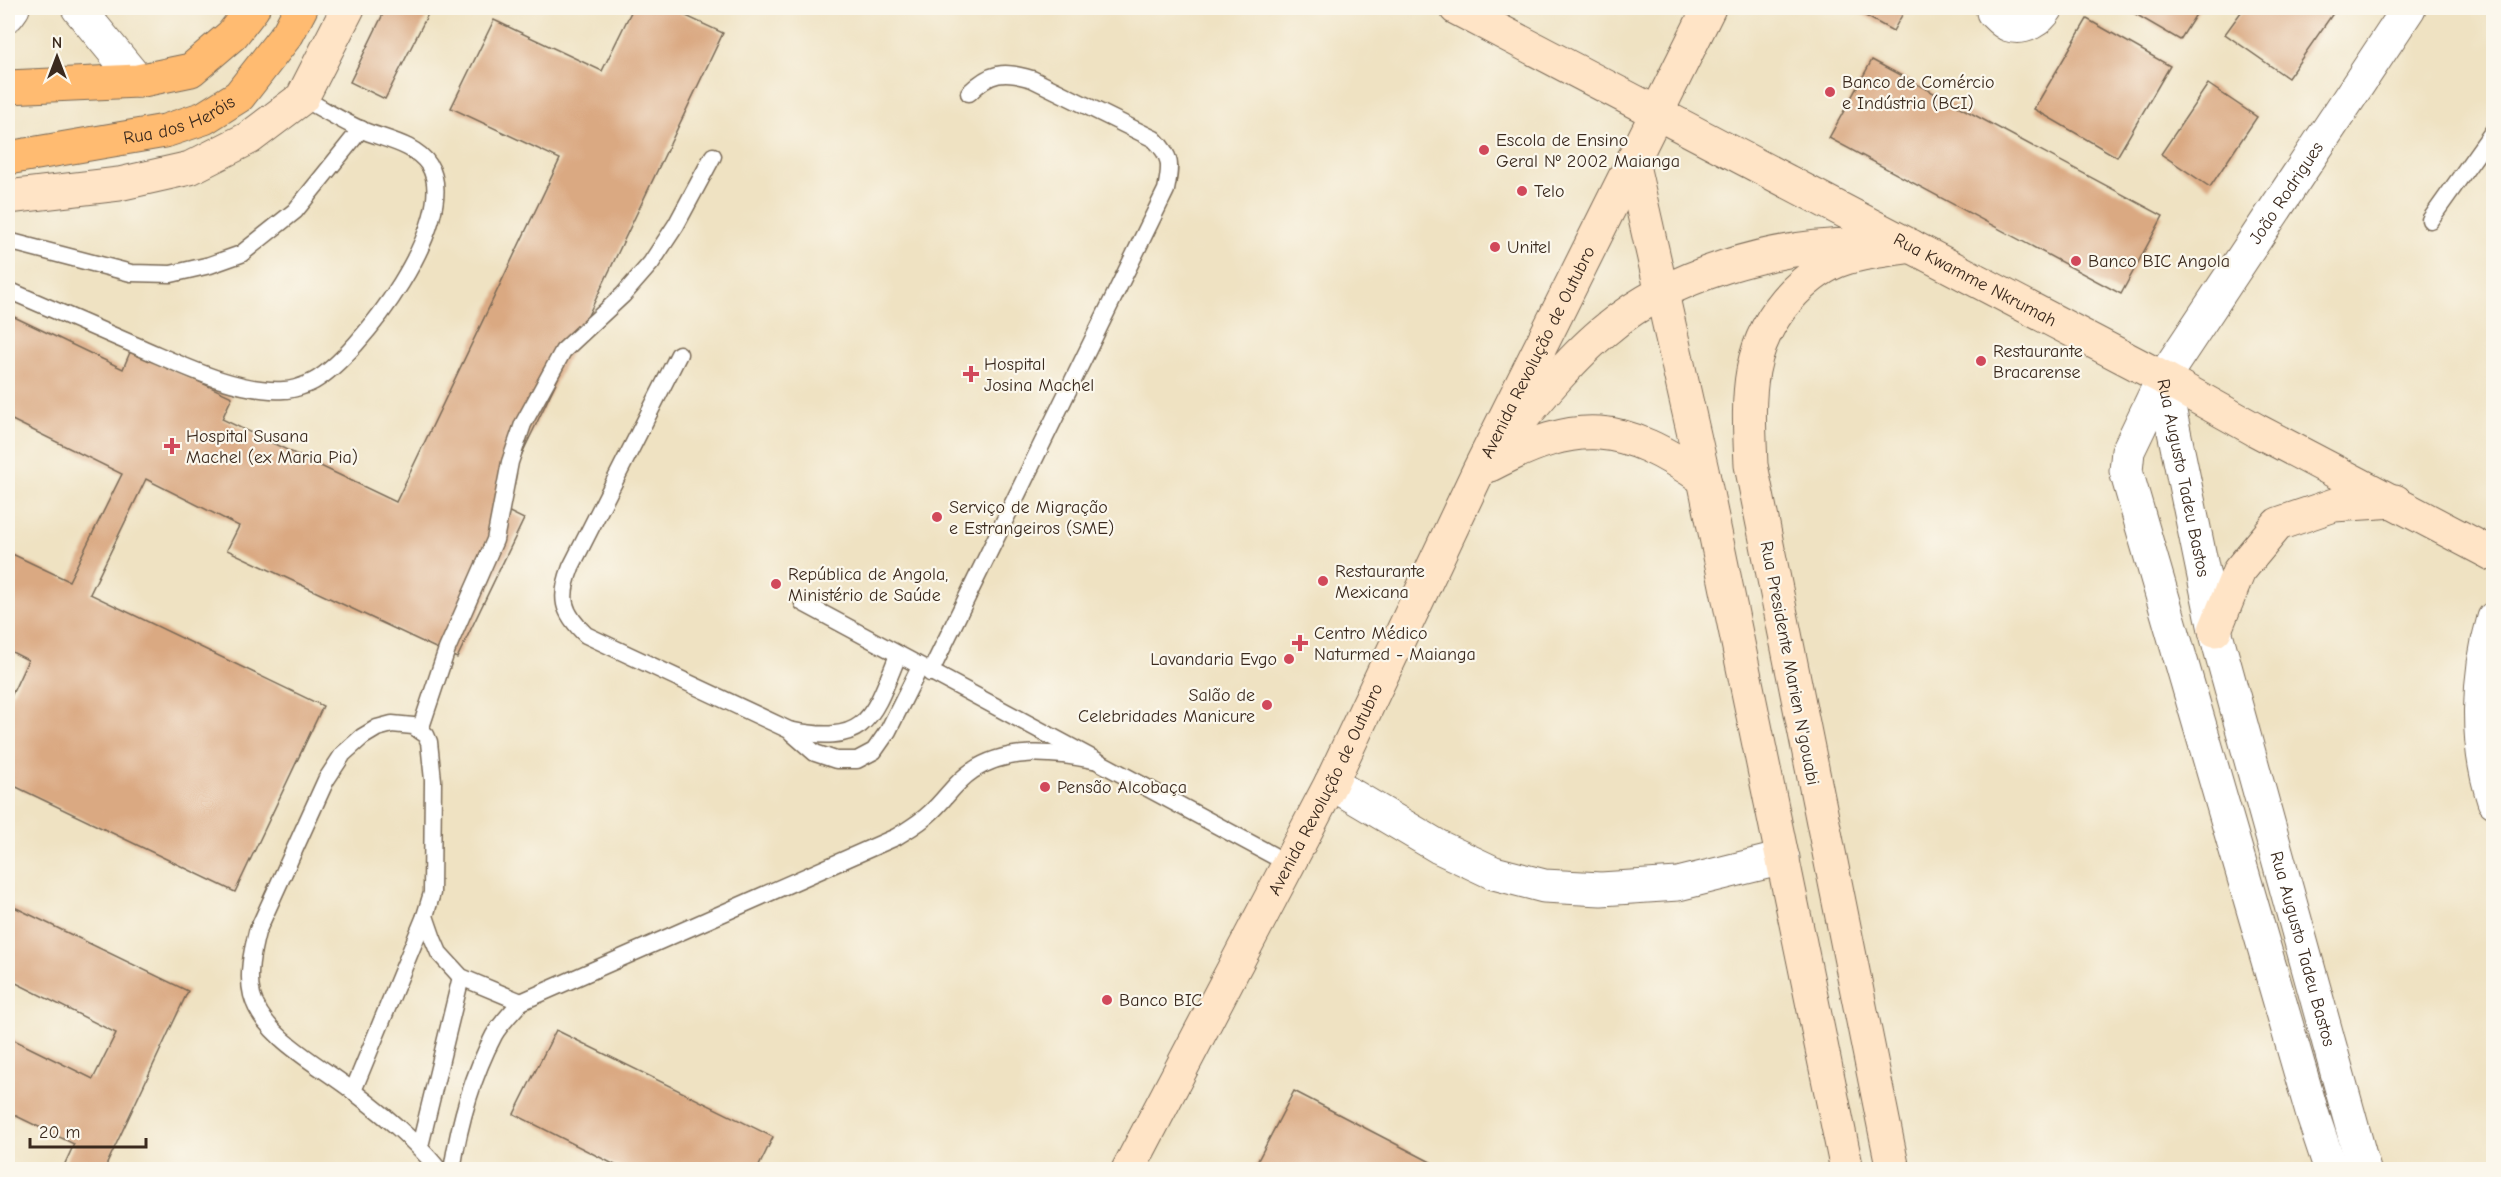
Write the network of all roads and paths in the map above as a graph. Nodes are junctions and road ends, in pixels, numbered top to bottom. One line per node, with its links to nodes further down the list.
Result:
1 (13, 8): 11 (street)
2 (78, 8): 12 (street)
3 (253, 8): 12 (main road)
4 (301, 8): 20 (main road, Rua dos Heróis)
5 (348, 8): 15 (street)
6 (1456, 8): 16 (street, Rua Kwamme Nkrumah)
7 (1709, 8): 16 (street, Avenida Revolução de Outubro)
8 (1993, 8): 9 (street)
9 (2047, 8)
10 (2409, 8): 29 (street, João Rodrigues)
11 (8, 15)
12 (138, 81): 13 (main road)
13 (8, 87)
14 (969, 93): 38 (lane)
15 (302, 98): 17 (lane); 22 (street)
16 (1656, 113): 21 (street, Avenida Revolução de Outubro); 25 (street, Rua Kwamme Nkrumah)
17 (361, 129): 24 (lane); 26 (lane)
18 (2492, 138): 23 (lane)
19 (713, 156): 39 (lane)
20 (8, 158)
21 (1632, 161): 27 (street); 30 (street, Avenida Revolução de Outubro)
22 (8, 197)
23 (2430, 220)
24 (8, 241)
25 (1911, 246): 27 (street); 29 (street, Rua Kwamme Nkrumah); 55 (street, Rua Presidente Marien N'gouabi)
26 (8, 290)
27 (1661, 293): 30 (street); 31 (street)
28 (679, 354): 40 (lane)
29 (2163, 378): 32 (street, Rua Kwamme Nkrumah); 36 (street, Rua Augusto Tadeu Bastos); 56 (street, Rua Augusto Tadeu Bastos)
30 (1478, 472): 31 (street); 42 (street, Avenida Revolução de Outubro)
31 (1704, 479): 44 (street)
32 (2395, 501): 33 (street, Rua Kwamme Nkrumah); 36 (street)
33 (2493, 555)
34 (803, 603): 37 (lane)
35 (2493, 618): 43 (street)
36 (2215, 630): 57 (street, Rua Augusto Tadeu Bastos)
37 (898, 655): 38 (lane); 40 (lane)
38 (925, 670): 40 (lane); 41 (lane)
39 (420, 730): 46 (lane); 49 (lane)
40 (789, 730)
41 (1094, 760): 45 (lane); 48 (lane)
42 (1331, 783): 44 (street); 45 (street, Avenida Revolução de Outubro)
43 (2493, 801)
44 (1783, 858): 54 (street)
45 (1289, 864): 53 (street, Avenida Revolução de Outubro)
46 (425, 916): 47 (lane); 49 (lane)
47 (461, 977): 48 (lane); 50 (lane)
48 (521, 1002): 52 (lane)
49 (354, 1091): 50 (lane)
50 (420, 1146): 51 (lane)
51 (439, 1170)
52 (452, 1170)
53 (1128, 1170)
54 (1847, 1170)
55 (1893, 1170)
56 (2331, 1170)
57 (2364, 1170)

